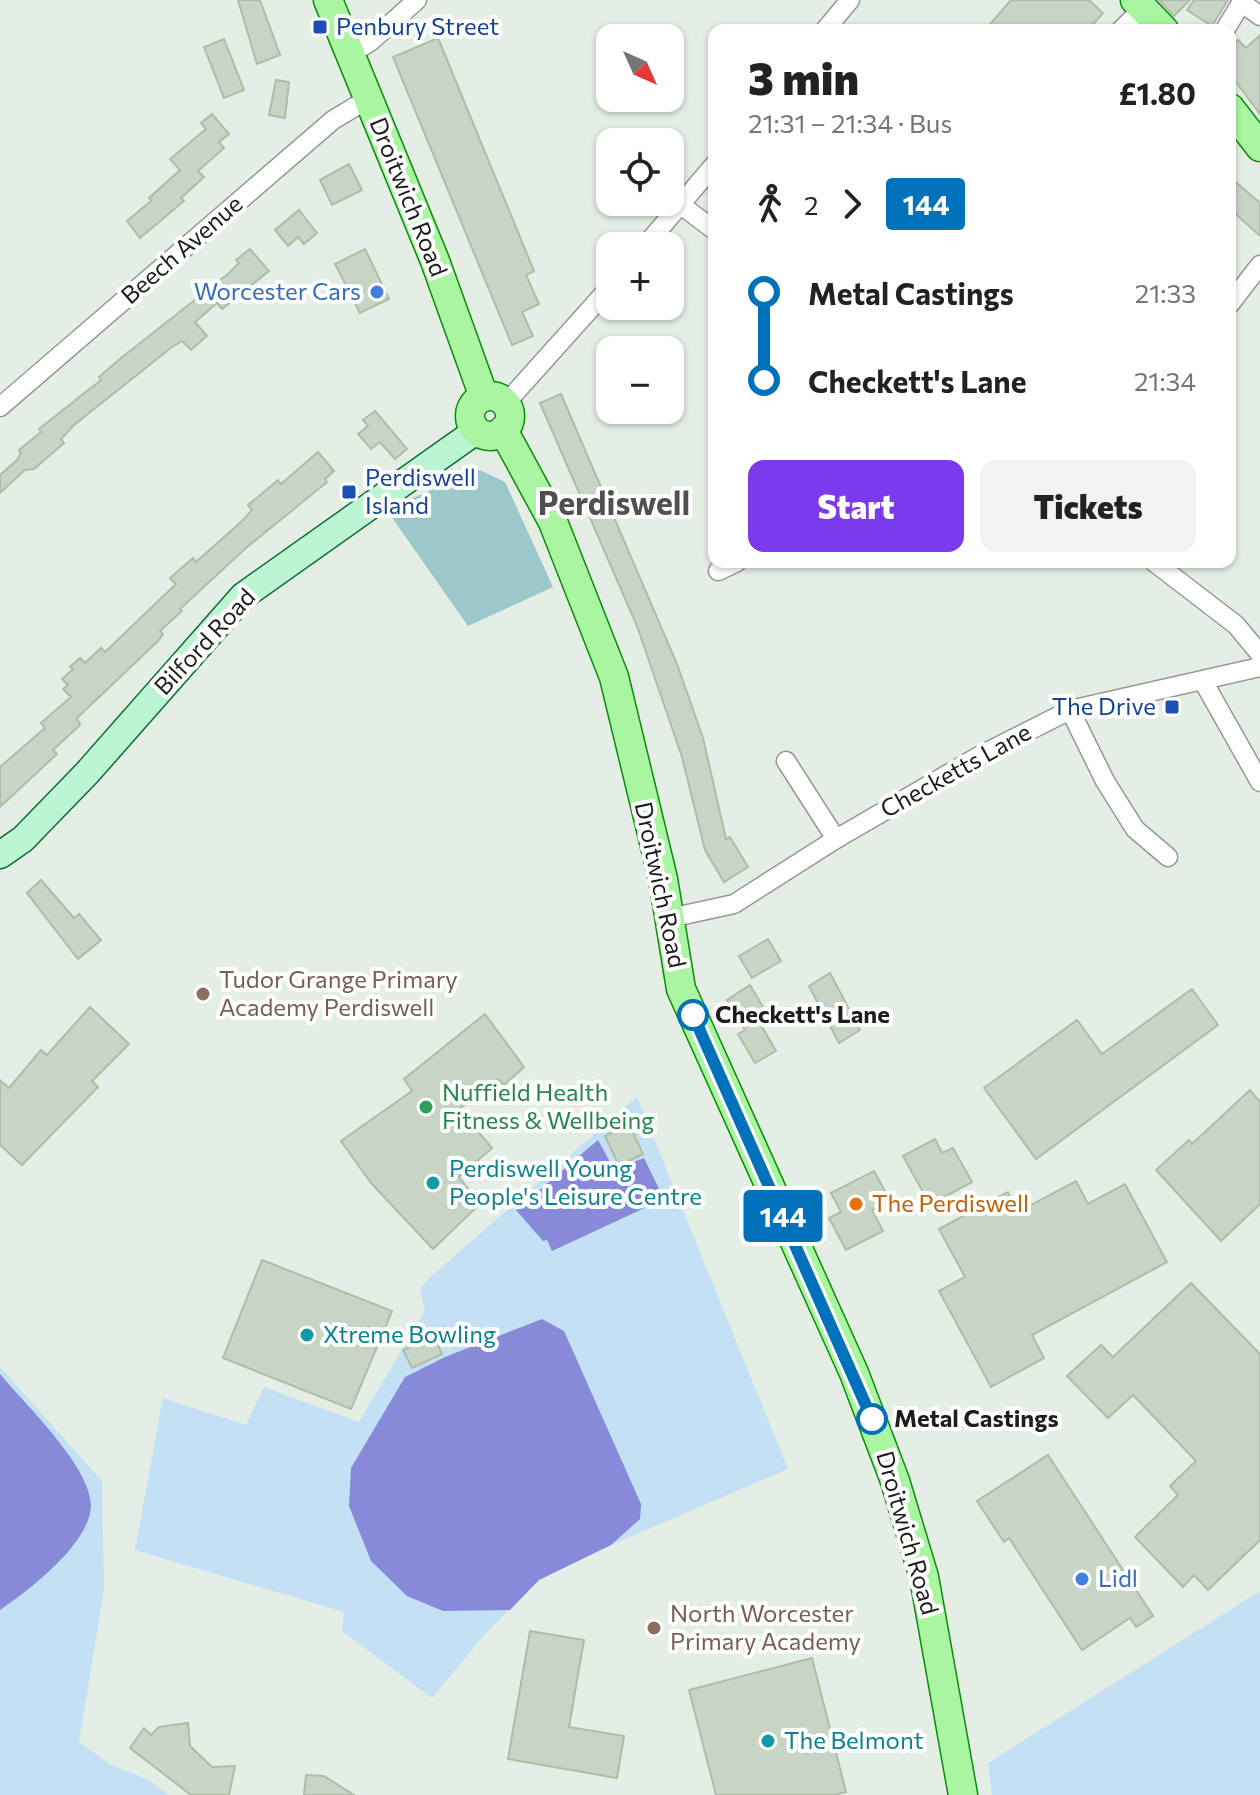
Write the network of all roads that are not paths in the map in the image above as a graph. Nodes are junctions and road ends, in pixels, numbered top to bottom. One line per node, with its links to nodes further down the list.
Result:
1 (328, 0): 11 (main road, Droitwich Road)
2 (417, 0): 11 (street)
3 (850, 0): 7 (street)
4 (1242, 1): 6 (street); 10 (street)
5 (1139, 4): 8 (street); 9 (main road)
6 (1260, 16)
7 (830, 24)
8 (1125, 24)
9 (1158, 24)
10 (1229, 24)
11 (350, 54): 12 (main road, Droitwich Road)
12 (368, 99): 24 (street, Beech Avenue); 25 (main road, Droitwich Road)
13 (1236, 116): 14 (main road)
14 (1260, 147)
15 (708, 172): 16 (street)
16 (684, 201)
17 (684, 207): 19 (street)
18 (671, 216): 20 (street)
19 (708, 225)
20 (657, 232)
21 (1260, 265): 22 (street)
22 (1236, 296)
23 (596, 302): 25 (street)
24 (0, 407)
25 (492, 416): 36 (main road, Bilford Road); 38 (main road, Droitwich Road)
26 (724, 568): 28 (street)
27 (1162, 568): 29 (street)
28 (718, 571)
29 (1260, 654)
30 (1260, 667): 31 (street, Checketts Lane)
31 (1203, 681): 32 (street, Checketts Lane); 34 (street)
32 (1070, 710): 35 (street, Checketts Lane); 37 (street)
33 (786, 761): 35 (street)
34 (1260, 782)
35 (836, 839): 38 (street, Checketts Lane)
36 (0, 855)
37 (1168, 857)
38 (670, 918): 39 (main road, Droitwich Road)
39 (963, 1795)

